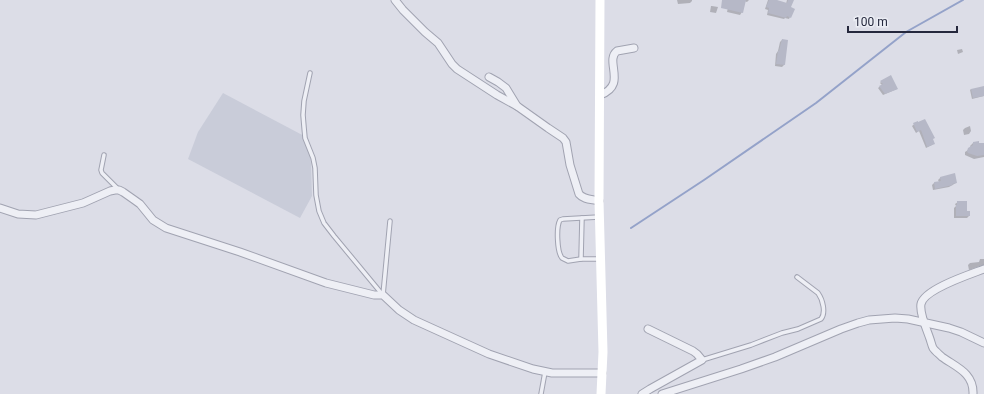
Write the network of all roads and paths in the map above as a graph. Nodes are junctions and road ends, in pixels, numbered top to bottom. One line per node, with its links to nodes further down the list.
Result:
1 (395, 0): 7 (street)
2 (600, 0): 6 (street)
3 (634, 48): 6 (street)
4 (310, 73): 19 (lane)
5 (489, 77): 7 (street)
6 (600, 95): 10 (street)
7 (517, 106): 10 (street)
8 (104, 155): 9 (lane)
9 (119, 190): 11 (street); 19 (street)
10 (599, 200): 12 (street)
11 (0, 208)
12 (600, 216): 13 (lane); 16 (street)
13 (582, 218): 15 (lane); 15 (lane)
14 (390, 220): 19 (lane)
15 (581, 259): 16 (lane)
16 (600, 259): 25 (street)
17 (984, 269): 20 (street)
18 (797, 277): 23 (lane)
19 (383, 295): 24 (street)
20 (924, 322): 22 (street); 29 (street); 30 (street)
21 (648, 329): 23 (street)
22 (984, 343)
23 (702, 360): 28 (street)
24 (545, 372): 25 (street); 26 (lane)
25 (602, 373): 27 (street)
26 (541, 394)
27 (601, 394)
28 (642, 394)
29 (662, 394)
30 (973, 394)

